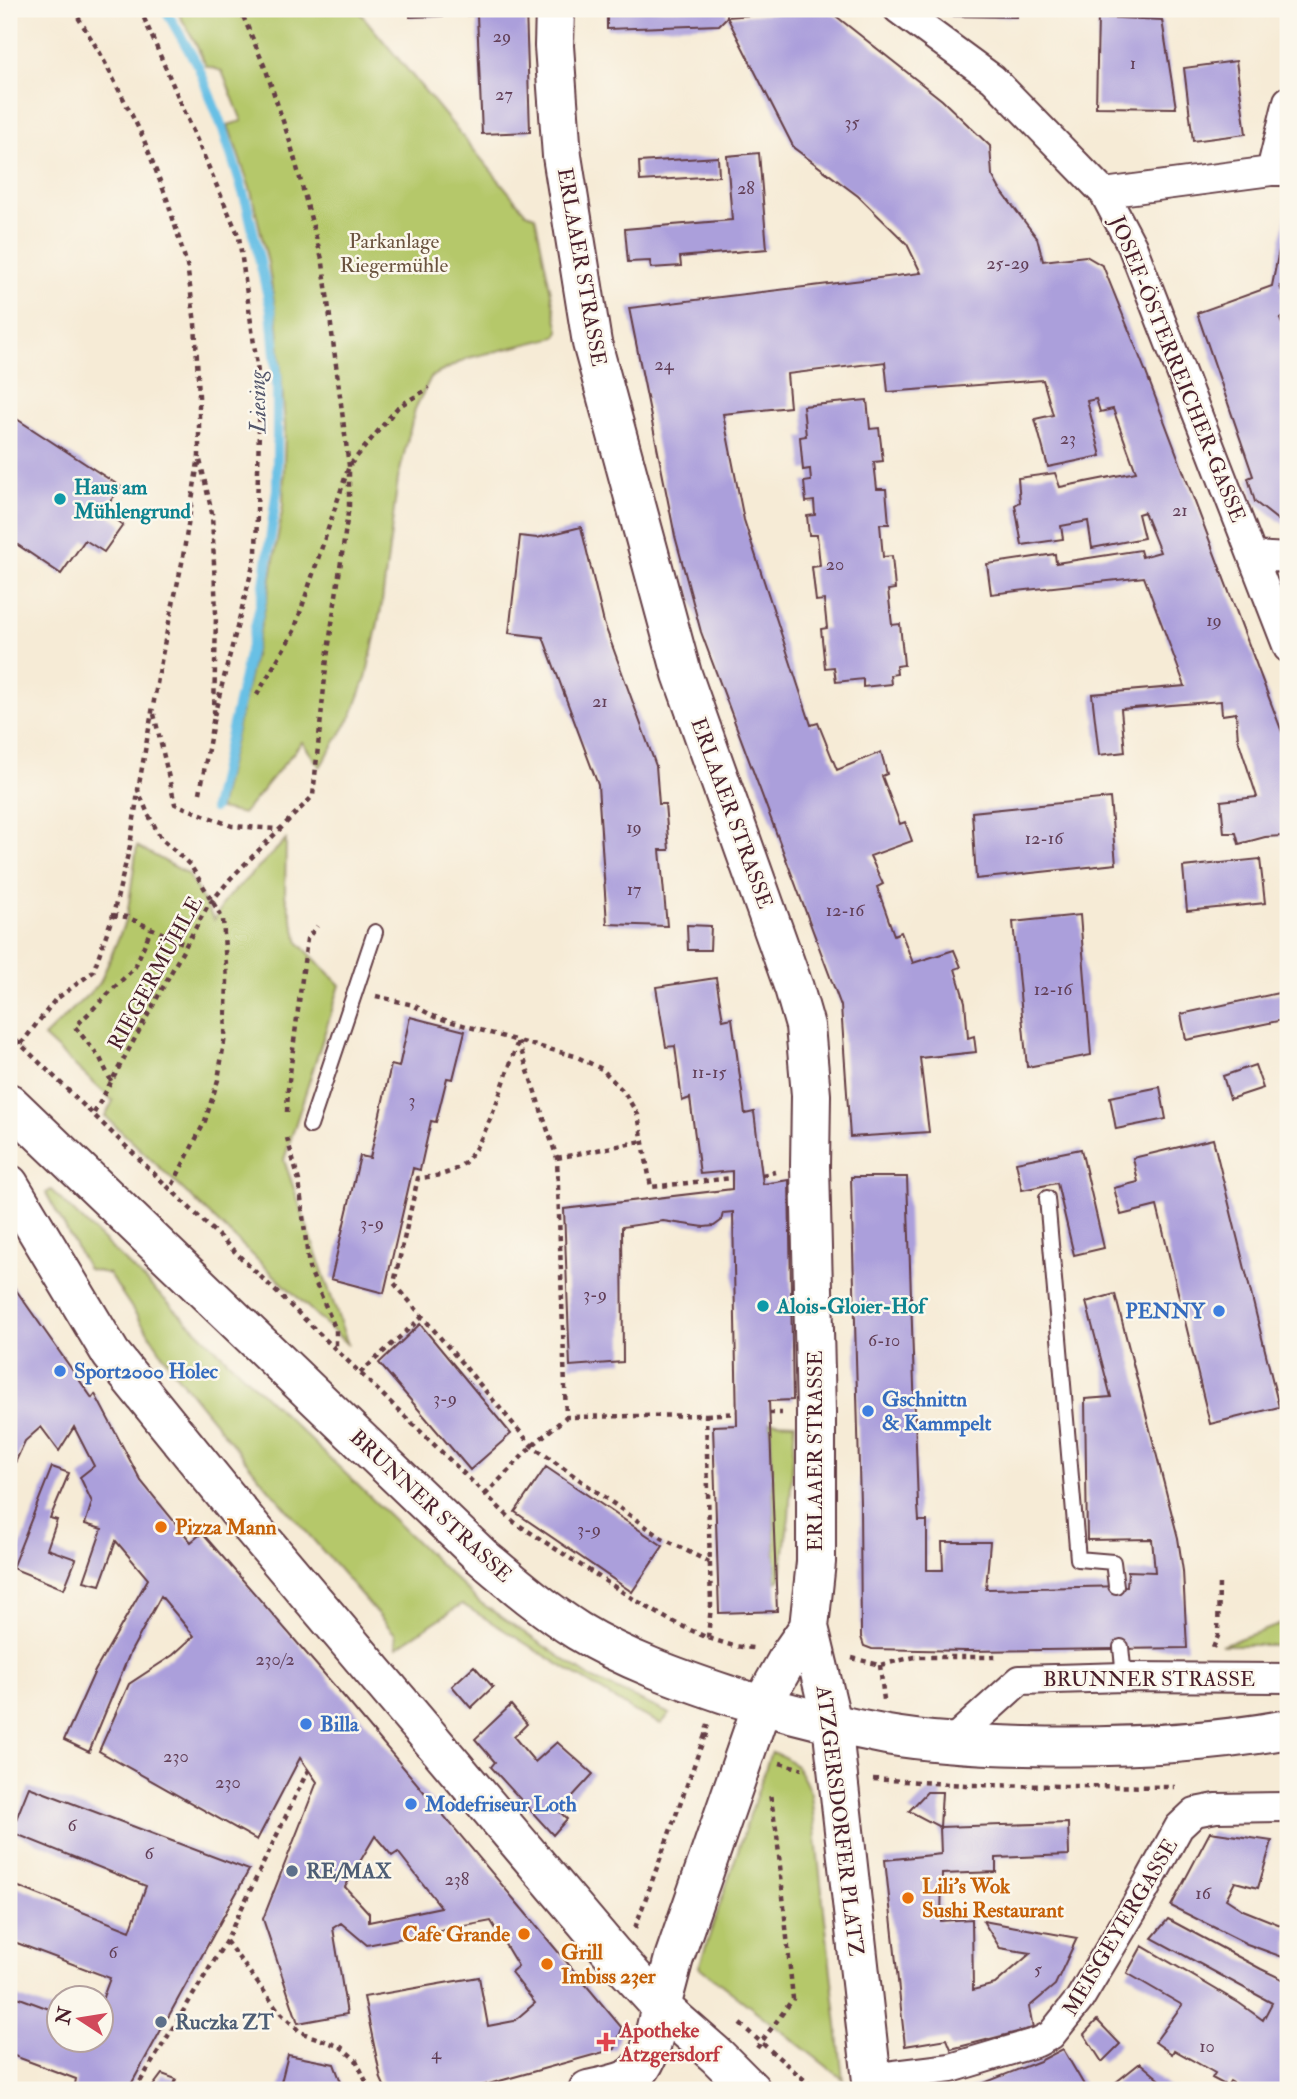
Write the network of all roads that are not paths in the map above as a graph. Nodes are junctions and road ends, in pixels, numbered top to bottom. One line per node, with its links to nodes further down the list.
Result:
1 (555, 9): 15 (main road, ERLAAER STRASSE)
2 (898, 9): 5 (street, JOSEF-ÖSTERREICHER-GASSE)
3 (1288, 101): 4 (street)
4 (1280, 171): 5 (street)
5 (1104, 193): 6 (street, JOSEF-ÖSTERREICHER-GASSE)
6 (1254, 556): 7 (street); 8 (street, JOSEF-ÖSTERREICHER-GASSE)
7 (1288, 558)
8 (1288, 648)
9 (374, 932): 11 (lane)
10 (9, 1103): 19 (main road, BRUNNER STRASSE)
11 (310, 1126)
12 (9, 1184): 24 (main road)
13 (1047, 1198): 14 (lane)
14 (1116, 1586)
15 (800, 1640): 19 (main road); 20 (main road, ATZGERSDORFER PLATZ)
16 (1121, 1647): 17 (lane)
17 (1124, 1677): 18 (street, BRUNNER STRASSE); 22 (street, BRUNNER STRASSE)
18 (1288, 1678)
19 (762, 1705): 20 (main road, BRUNNER STRASSE); 24 (main road)
20 (832, 1723): 22 (main road, BRUNNER STRASSE); 26 (main road, ATZGERSDORFER PLATZ)
21 (1288, 1729): 22 (main road, BRUNNER STRASSE)
22 (950, 1743)
23 (1288, 1807): 26 (street, MEISGEYERGASSE)
24 (661, 2007): 25 (main road); 27 (main road)
25 (744, 2083)
26 (872, 2084)
27 (588, 2090)

